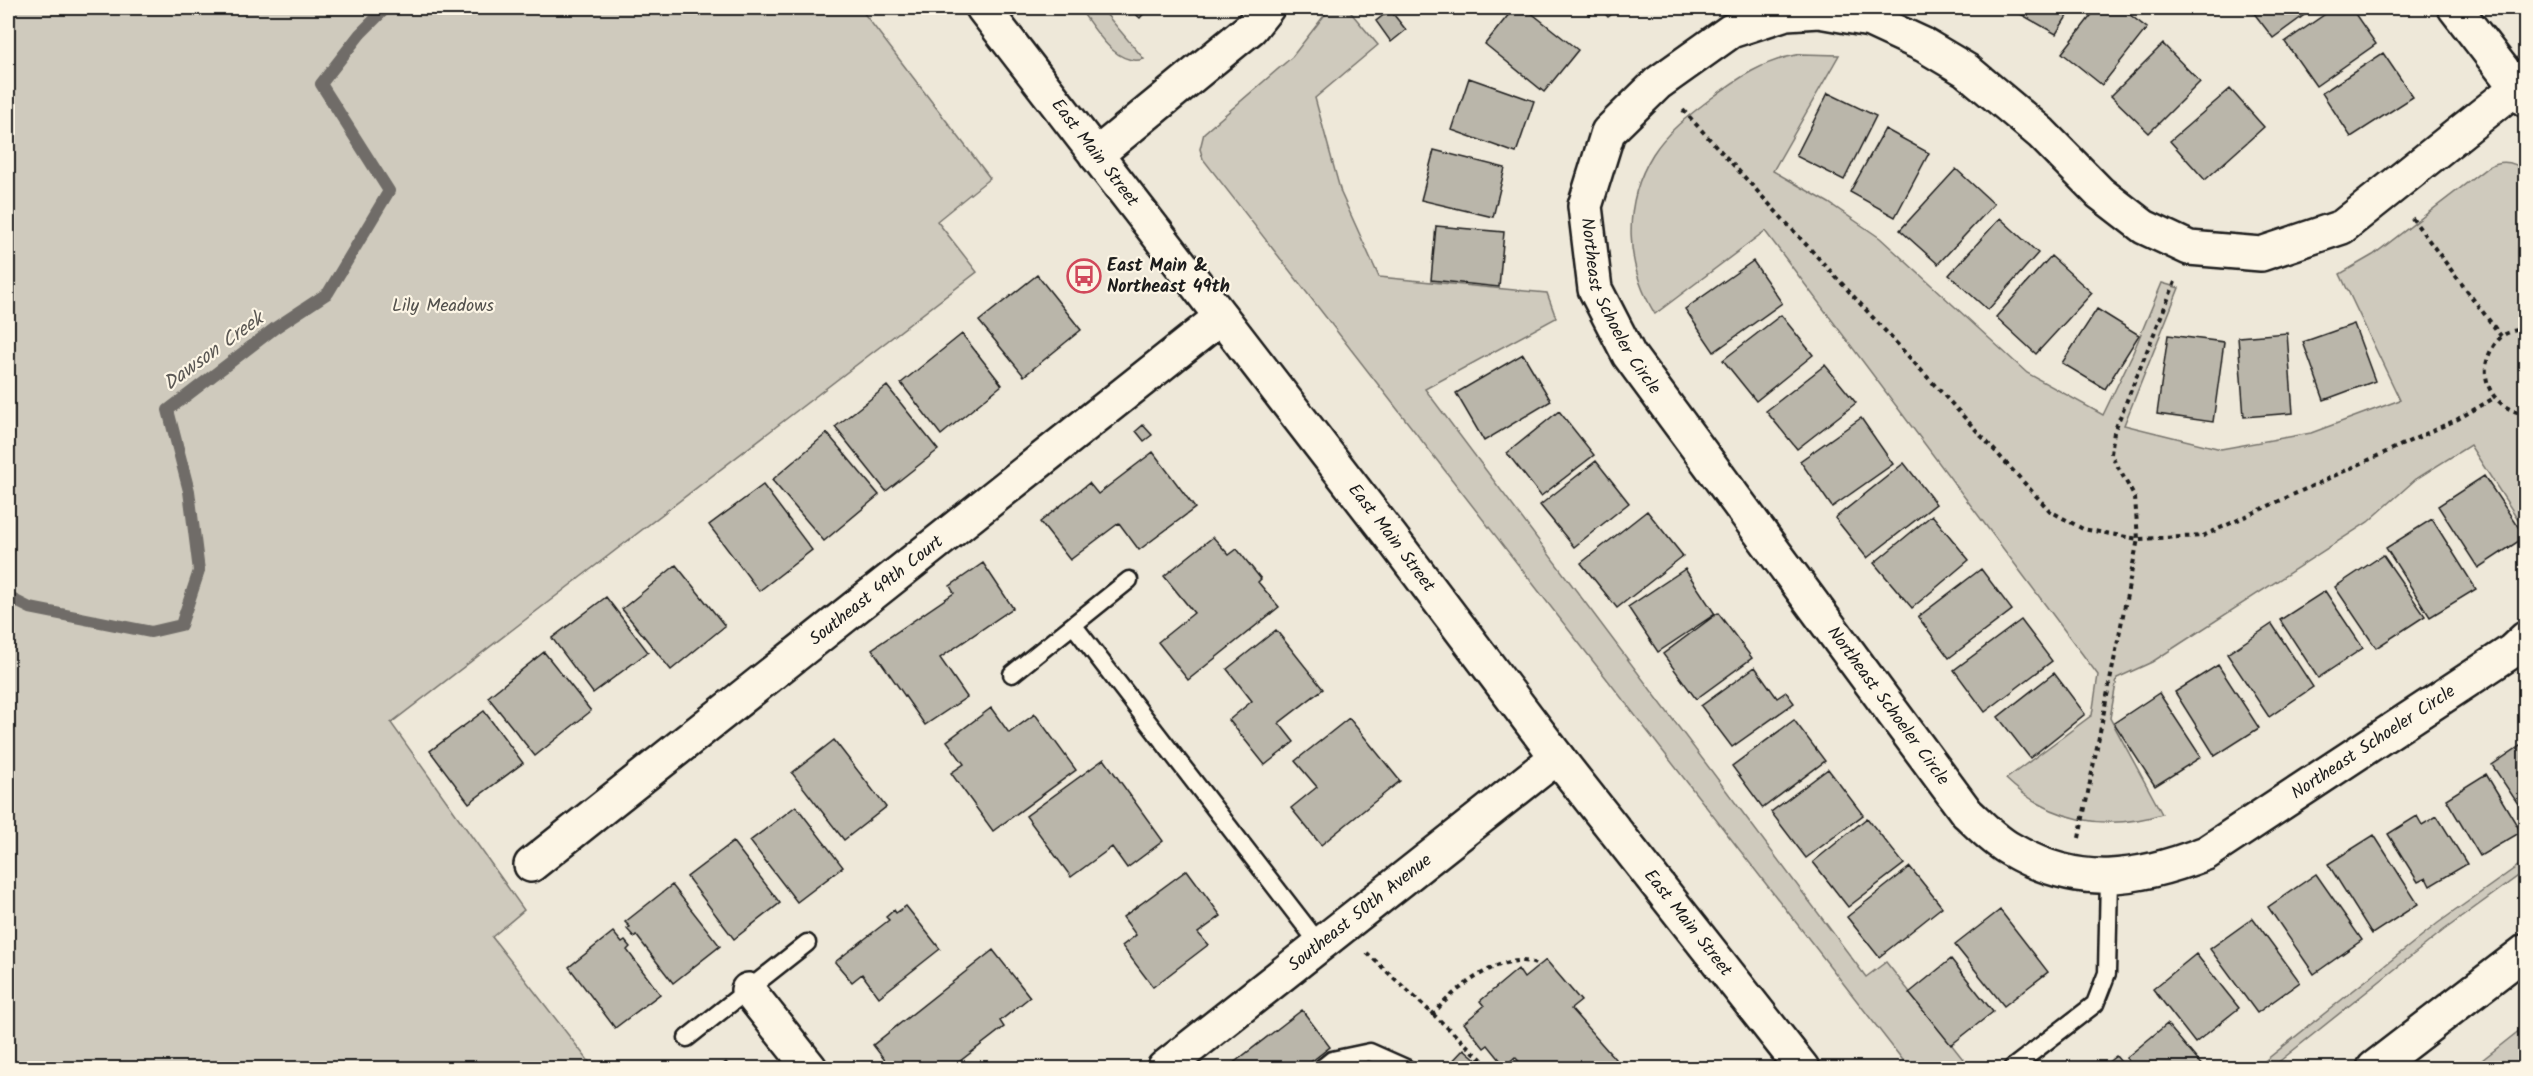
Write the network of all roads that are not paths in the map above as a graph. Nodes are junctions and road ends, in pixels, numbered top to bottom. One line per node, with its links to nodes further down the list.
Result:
1 (983, 8): 6 (street, East Main Street)
2 (1267, 8): 6 (street)
3 (2455, 8): 5 (street)
4 (1819, 9): 5 (street, Northeast Schoeler Circle); 14 (street, Northeast Schoeler Circle)
5 (2521, 94)
6 (1096, 156): 7 (street, East Main Street)
7 (1221, 317): 12 (street, East Main Street); 13 (street, Southeast 49th Court)
8 (1129, 580): 9 (lane)
9 (1074, 626): 11 (lane); 16 (lane)
10 (2526, 638): 14 (street, Northeast Schoeler Circle)
11 (1012, 674)
12 (1557, 758): 16 (street, Southeast 50th Avenue); 25 (street, East Main Street)
13 (531, 865)
14 (2109, 877): 26 (lane)
15 (807, 943): 18 (lane)
16 (1320, 945): 22 (street, Southeast 50th Avenue)
17 (2526, 951): 20 (street)
18 (748, 990): 19 (lane); 21 (street)
19 (687, 1038)
20 (2379, 1067)
21 (810, 1068)
22 (1164, 1068)
23 (1322, 1068): 24 (lane)
24 (1406, 1068)
25 (1802, 1068)
26 (2012, 1068)

